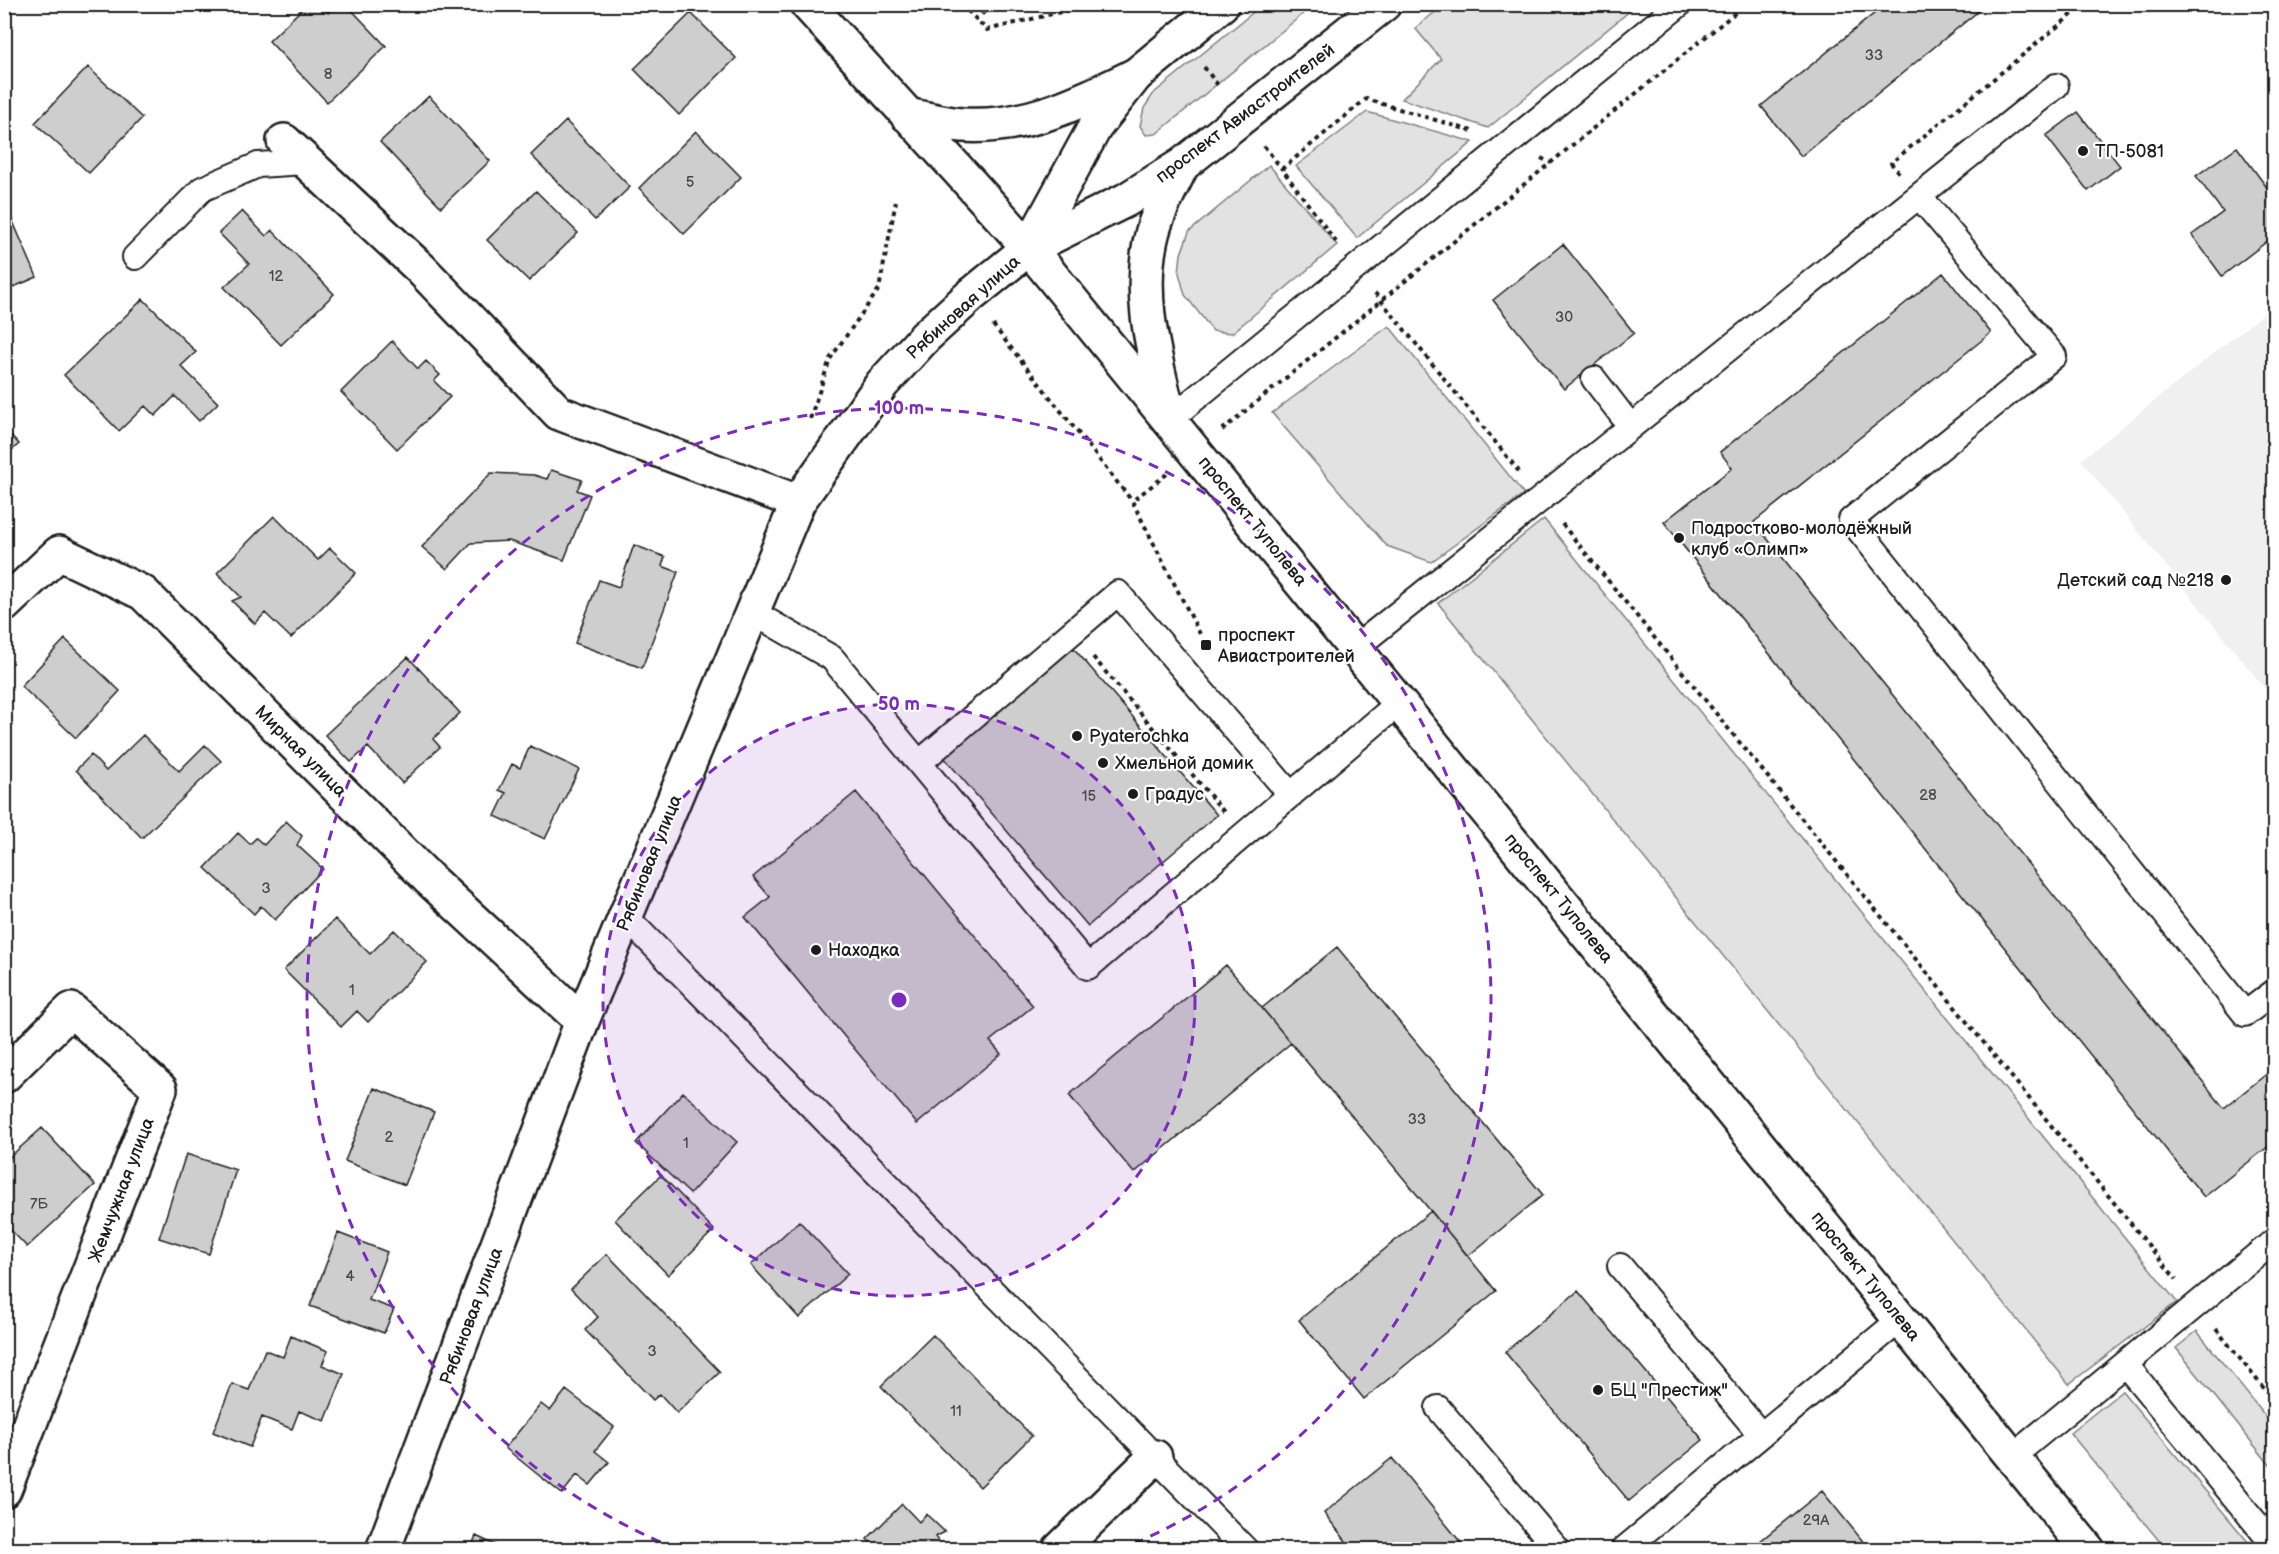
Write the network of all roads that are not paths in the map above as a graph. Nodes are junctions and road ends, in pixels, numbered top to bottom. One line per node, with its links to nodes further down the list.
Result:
1 (807, 4): 7 (street, проспект Туполева)
2 (1222, 4): 5 (street)
3 (1384, 4): 9 (street, проспект Авиастроителей)
4 (1680, 4): 14 (lane)
5 (1136, 75): 7 (street); 11 (street)
6 (2056, 86): 10 (lane)
7 (907, 115): 11 (street, проспект Туполева)
8 (294, 152): 12 (lane); 16 (street)
9 (1182, 165): 11 (street, проспект Авиастроителей); 14 (street)
10 (1919, 196): 15 (lane); 24 (lane)
11 (1029, 248): 14 (street, проспект Туполева); 16 (street, Рябиновая улица)
12 (135, 257)
13 (1594, 378): 15 (lane)
14 (1170, 419): 19 (street, проспект Туполева)
15 (1631, 427): 19 (lane)
16 (798, 502): 18 (street, Рябиновая улица)
17 (4, 605): 25 (street, Мирная улица)
18 (752, 612): 21 (lane); 23 (street, Рябиновая улица)
19 (1355, 648): 20 (street, проспект Туполева)
20 (1400, 702): 22 (lane); 29 (street, проспект Туполева)
21 (919, 762): 22 (lane); 22 (lane)
22 (1291, 795)
23 (627, 918): 25 (street, Рябиновая улица); 34 (lane)
24 (2274, 992)
25 (582, 1021): 37 (street, Рябиновая улица)
26 (4, 1076): 35 (street, Жемчужная улица)
27 (2274, 1241): 30 (lane)
28 (1620, 1266): 32 (lane)
29 (1901, 1319): 32 (lane); 33 (street, проспект Туполева)
30 (2125, 1364): 33 (lane); 36 (lane)
31 (1438, 1408): 40 (lane)
32 (1761, 1436): 41 (lane)
33 (2013, 1456): 42 (street, проспект Туполева)
34 (1155, 1457): 38 (street); 39 (lane)
35 (4, 1490)
36 (2274, 1545)
37 (383, 1550)
38 (1059, 1550)
39 (1246, 1550)
40 (1558, 1550)
41 (1623, 1550)
42 (2088, 1550)

